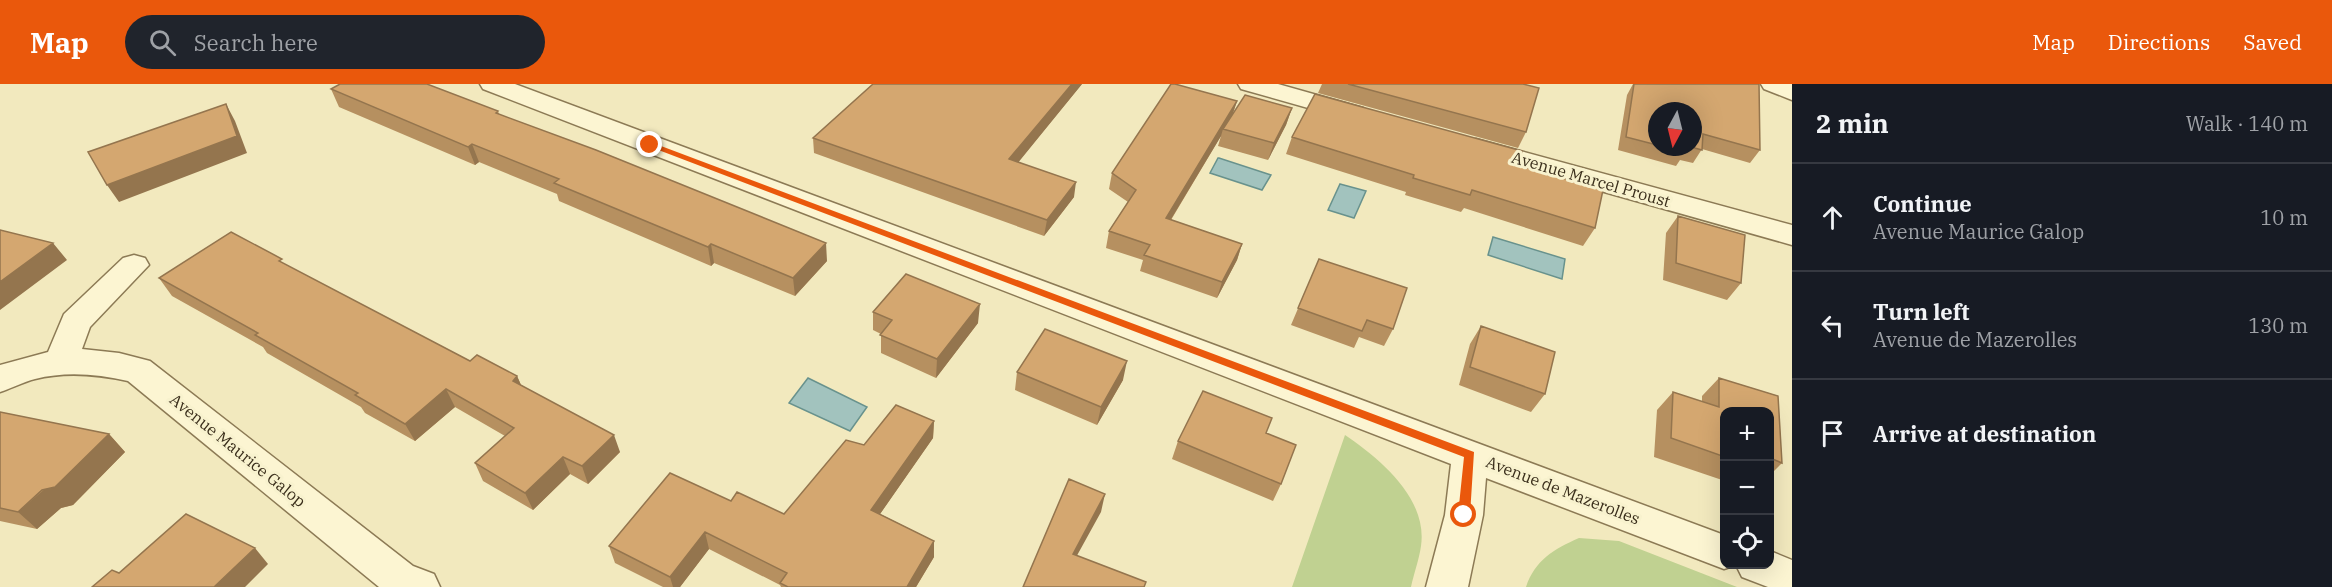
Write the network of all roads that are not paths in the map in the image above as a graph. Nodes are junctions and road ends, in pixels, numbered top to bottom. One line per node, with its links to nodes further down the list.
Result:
1 (492, 84): 11 (street, Avenue de Mazerolles)
2 (1250, 84): 5 (street)
3 (1773, 84): 4 (street)
4 (1792, 92)
5 (1377, 119)
6 (1446, 138): 7 (street, Avenue Marcel Proust)
7 (1792, 234)
8 (134, 265): 9 (street)
9 (61, 361): 10 (street, Avenue Maurice Galop); 15 (street, Avenue Maurice Galop)
10 (0, 379)
11 (1470, 455): 12 (street, Avenue de Mazerolles); 16 (street)
12 (1720, 550)
13 (1769, 569): 14 (street)
14 (1792, 578)
15 (403, 584)
16 (1447, 587)

